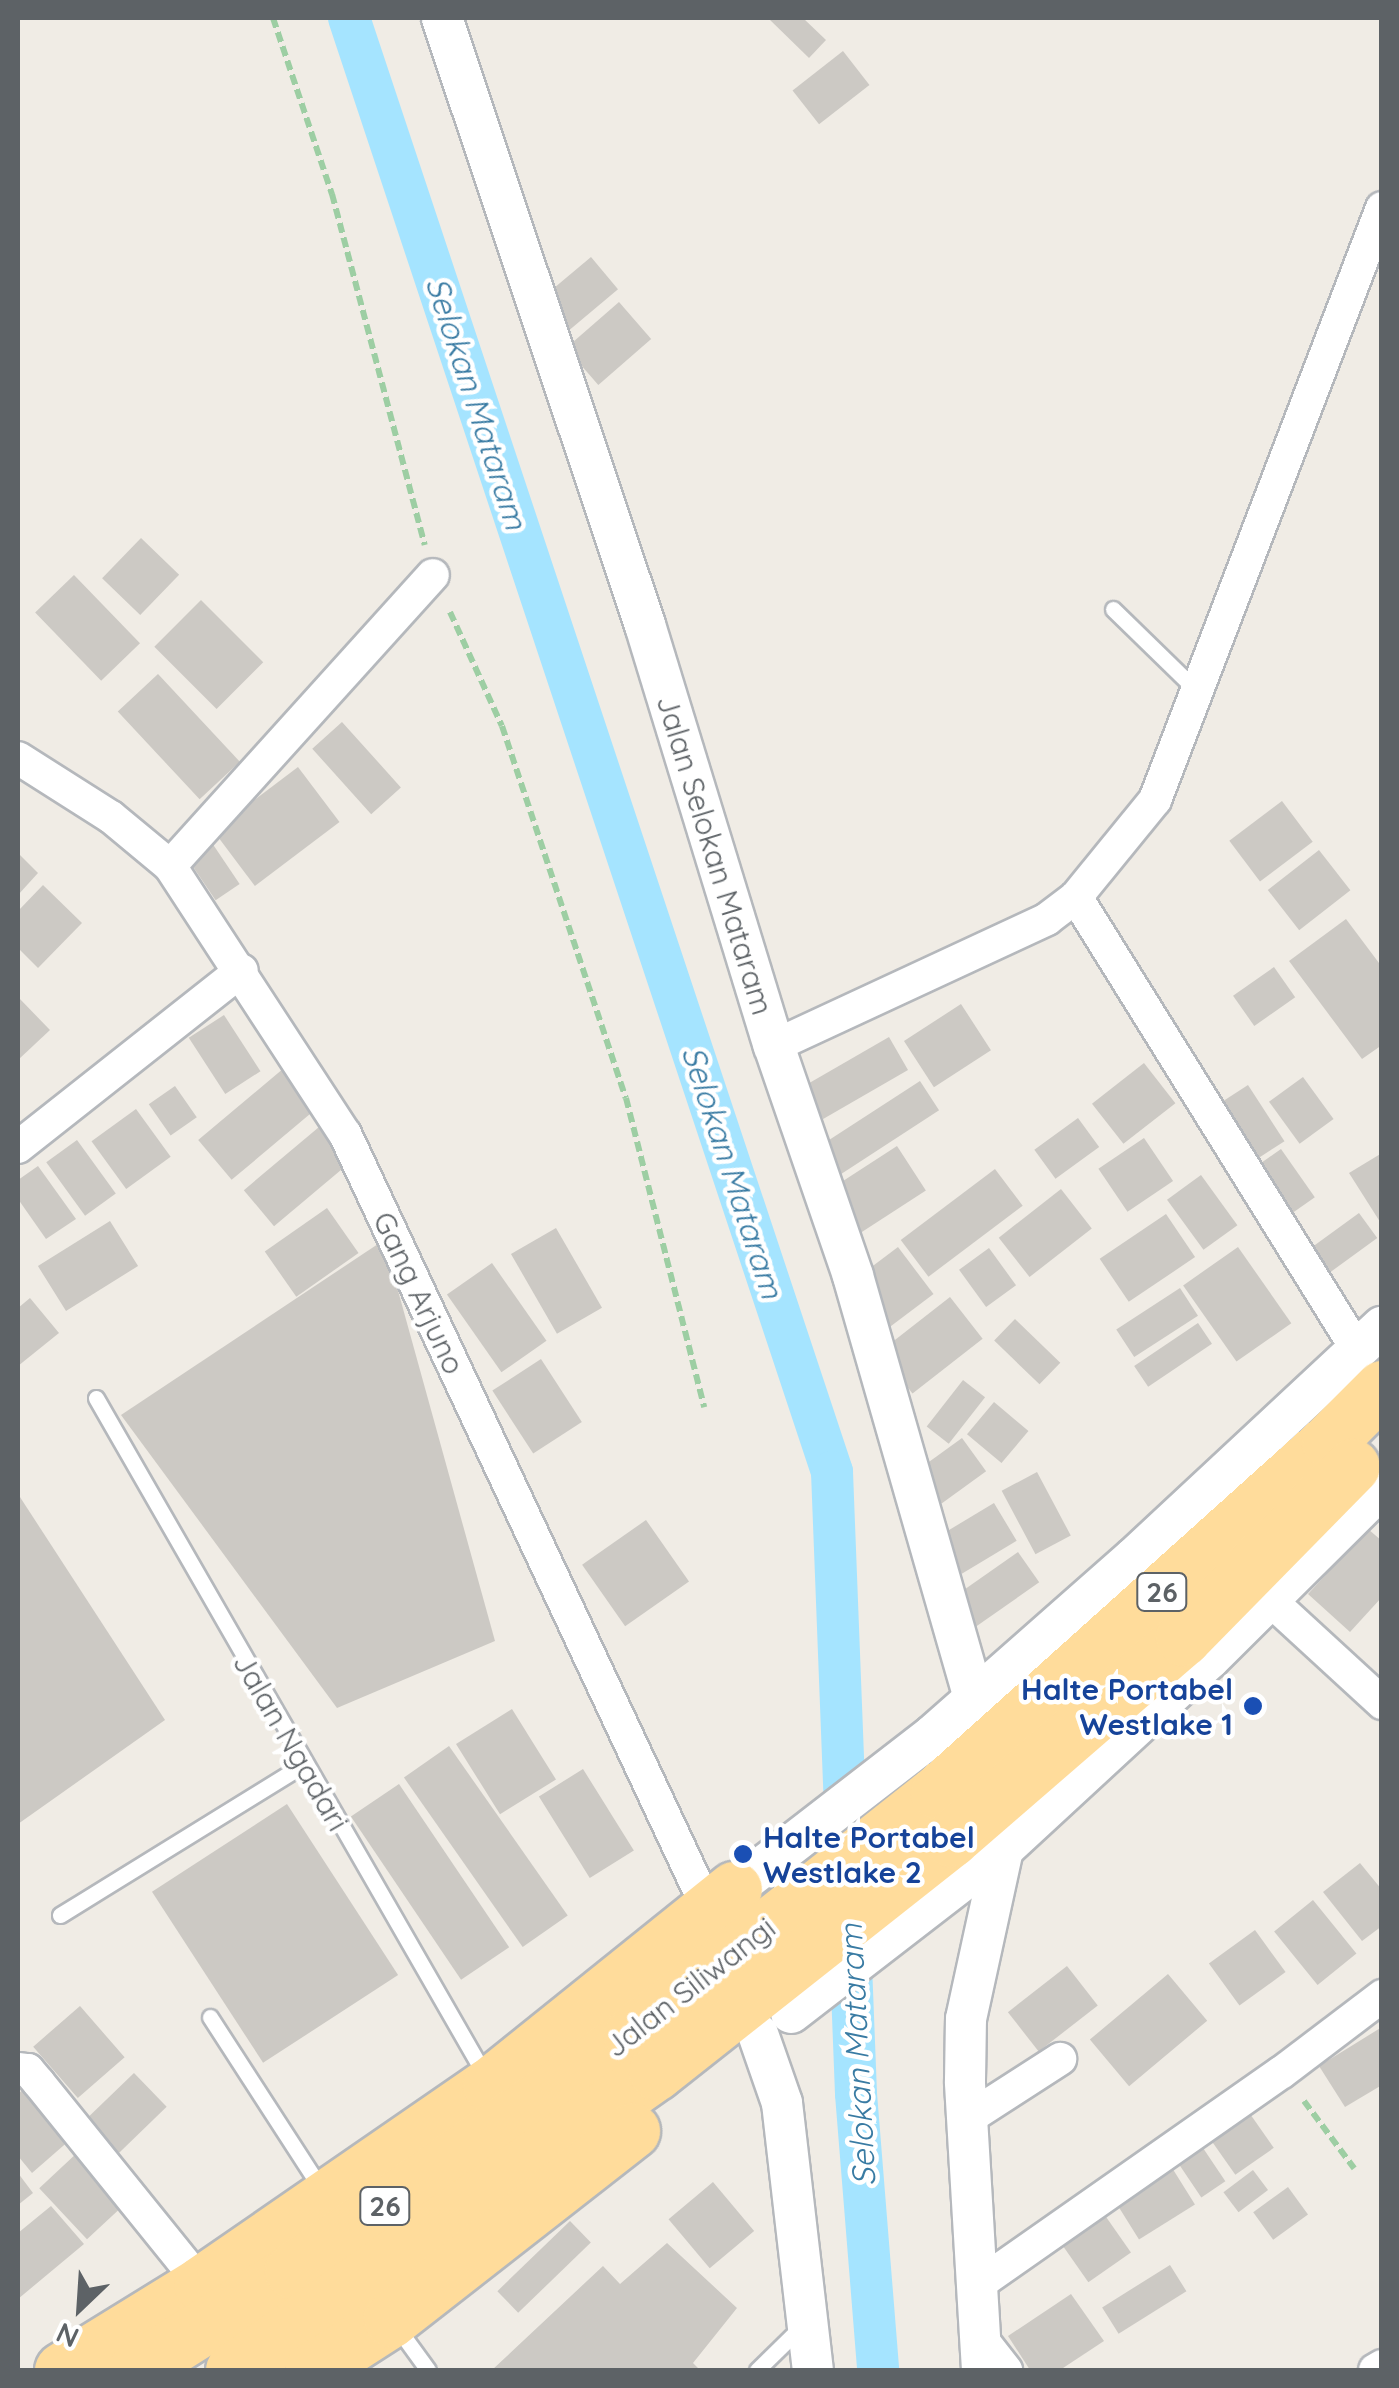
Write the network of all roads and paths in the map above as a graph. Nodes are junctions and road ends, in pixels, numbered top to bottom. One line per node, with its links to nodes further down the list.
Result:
1 (273, 18): 4 (path)
2 (442, 18): 11 (street, Jalan Selokan Mataram)
3 (1382, 208): 6 (street)
4 (432, 575): 8 (street); 15 (path)
5 (1112, 609): 6 (lane)
6 (1197, 691): 9 (street)
7 (18, 758): 8 (street, Gang Arjuno)
8 (170, 866): 10 (street, Gang Arjuno)
9 (1076, 898): 11 (street); 13 (street)
10 (242, 970): 12 (street); 24 (street, Gang Arjuno)
11 (774, 1046): 19 (street, Jalan Selokan Mataram)
12 (18, 1147)
13 (1374, 1355): 19 (street); 22 (highway, Jalan Siliwangi / 26)
14 (96, 1398): 21 (lane, Jalan Ngadari)
15 (704, 1407)
16 (1382, 1435): 22 (highway, Jalan Siliwangi / 26)
17 (1382, 1487): 18 (street)
18 (1269, 1599): 20 (street); 23 (street)
19 (974, 1697): 24 (street)
20 (1382, 1703)
21 (303, 1765): 25 (lane); 32 (lane, Jalan Ngadari)
22 (944, 1815): 35 (highway, Jalan Siliwangi / 26)
23 (1003, 1849): 28 (street); 33 (street)
24 (721, 1900): 32 (highway)
25 (60, 1915)
26 (1382, 1996): 31 (street)
27 (210, 2017): 35 (lane)
28 (774, 2023): 35 (highway); 38 (street)
29 (1060, 2059): 33 (street)
30 (18, 2069): 36 (street)
31 (1282, 2072): 34 (path); 37 (street)
32 (490, 2084): 35 (highway)
33 (967, 2119): 37 (street)
34 (1354, 2168)
35 (357, 2256): 36 (highway); 41 (highway, Jalan Siliwangi / 26); 42 (highway, Jalan Siliwangi / 26); 43 (highway); 44 (lane)
36 (201, 2284): 40 (highway)
37 (976, 2286): 39 (street)
38 (810, 2318): 45 (lane); 46 (street)
39 (982, 2354): 47 (street)
40 (62, 2370)
41 (134, 2370)
42 (233, 2370)
43 (312, 2370)
44 (428, 2370)
45 (757, 2370)
46 (813, 2370)
47 (1006, 2370)

